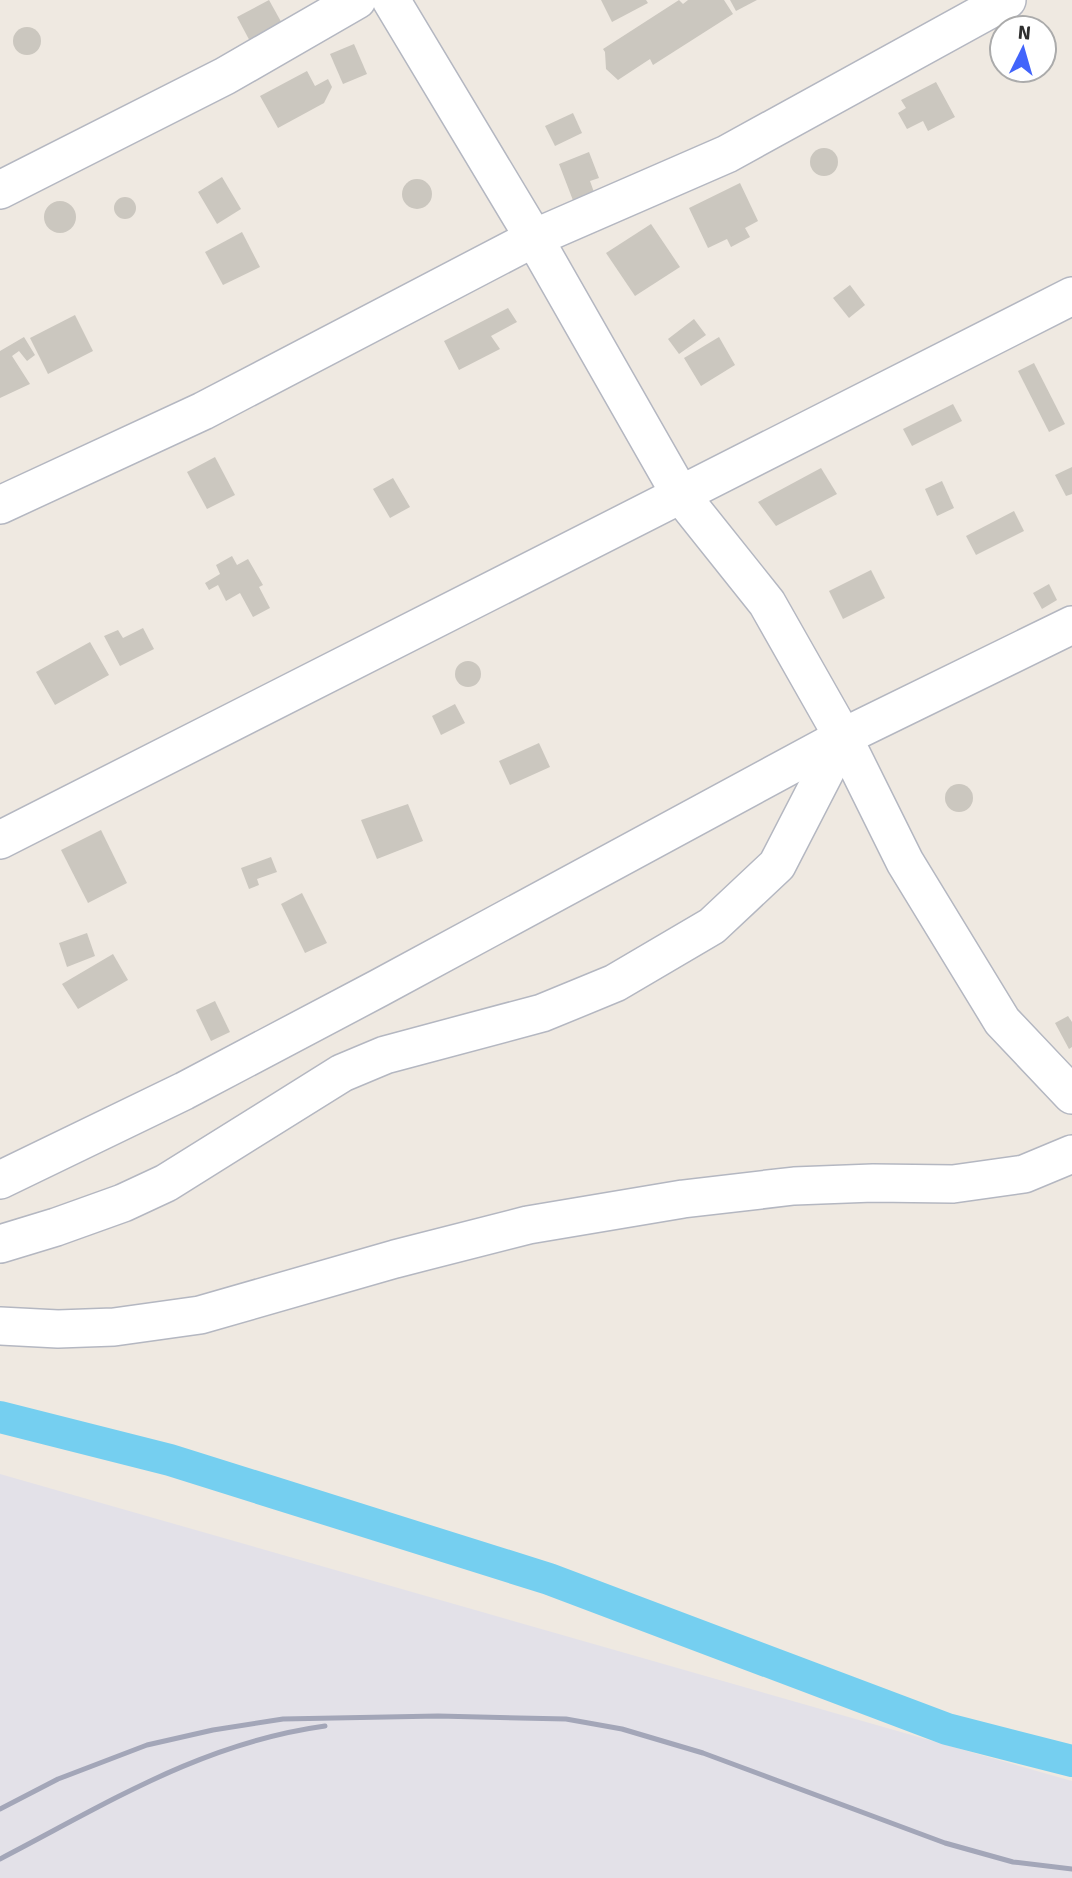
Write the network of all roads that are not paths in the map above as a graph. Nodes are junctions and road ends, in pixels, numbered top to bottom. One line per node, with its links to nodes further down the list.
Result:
1 (357, 0): 4 (street)
2 (391, 0): 5 (street)
3 (1007, 0): 5 (street)
4 (0, 190)
5 (534, 238): 7 (street); 8 (street)
6 (1072, 296): 7 (street)
7 (680, 494): 10 (street); 11 (street)
8 (0, 505)
9 (1072, 625): 10 (street)
10 (843, 737): 12 (street); 14 (street); 15 (street)
11 (0, 839)
12 (1072, 1095)
13 (1072, 1154): 16 (street)
14 (0, 1180)
15 (0, 1244)
16 (0, 1326)

